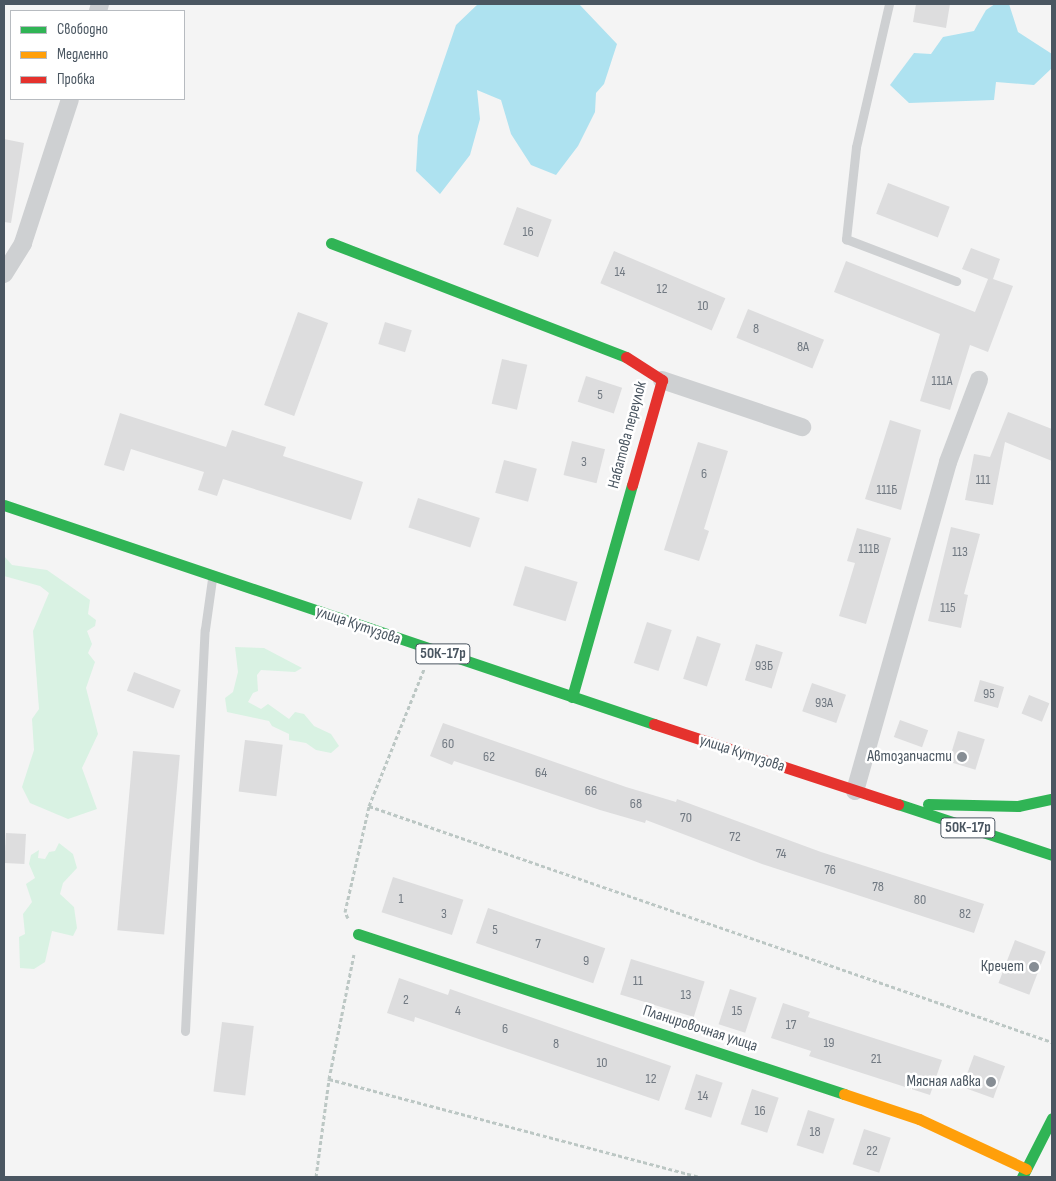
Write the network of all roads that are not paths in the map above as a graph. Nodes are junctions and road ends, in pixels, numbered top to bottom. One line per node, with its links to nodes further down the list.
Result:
1 (890, 4): 5 (lane)
2 (70, 100): 4 (street)
3 (331, 243): 6 (street, Набатова переулок)
4 (4, 274)
5 (956, 280)
6 (662, 380): 8 (street); 11 (street, Набатова переулок)
7 (979, 380): 12 (street)
8 (802, 427)
9 (4, 505): 10 (street, улица Кутузова / 50К-17р)
10 (212, 576): 11 (street, улица Кутузова / 50К-17р); 17 (lane)
11 (572, 697): 12 (street, улица Кутузова / 50К-17р)
12 (855, 791): 14 (street, улица Кутузова / 50К-17р)
13 (1052, 799): 14 (street, улица Кутузова / 50К-17р)
14 (884, 800): 15 (street, улица Кутузова / 50К-17р)
15 (1052, 856)
16 (358, 934): 19 (street, Планировочная улица)
17 (185, 1031)
18 (1052, 1118): 19 (street)
19 (1024, 1173)

